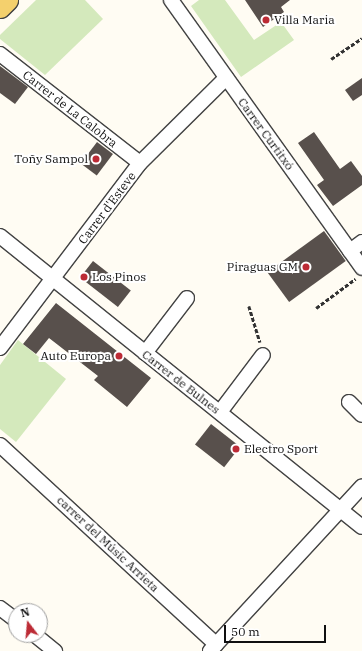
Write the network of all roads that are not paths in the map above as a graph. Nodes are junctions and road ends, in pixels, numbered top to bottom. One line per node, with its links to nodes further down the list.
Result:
1 (7, 0): 3 (main road)
2 (171, 0): 5 (street, Carrer Curtitxó)
3 (0, 7)
4 (0, 54): 6 (street, Carrer de La Calobra)
5 (226, 78): 6 (street, Carrer d'Esteve); 9 (street, Carrer Curtitxó)
6 (140, 163): 11 (street, Carrer d'Esteve)
7 (0, 236): 11 (street, Carrer de Bulnes)
8 (362, 242): 9 (street)
9 (350, 251): 10 (street, Carrer Curtitxó)
10 (362, 268)
11 (52, 280): 13 (street, Carrer d'Esteve); 14 (street, Carrer de Bulnes)
12 (187, 298): 14 (street)
13 (0, 348)
14 (145, 353): 17 (street, Carrer de Bulnes)
15 (263, 355): 17 (street)
16 (349, 402): 18 (street)
17 (220, 412): 21 (street, Carrer de Bulnes)
18 (362, 415)
19 (0, 445): 24 (street, carrer del Músic Arrieta)
20 (362, 486): 21 (street)
21 (342, 508): 22 (street, Carrer de Bulnes); 24 (street)
22 (362, 527)
23 (45, 643): 25 (street)
24 (213, 647)
25 (55, 651)

